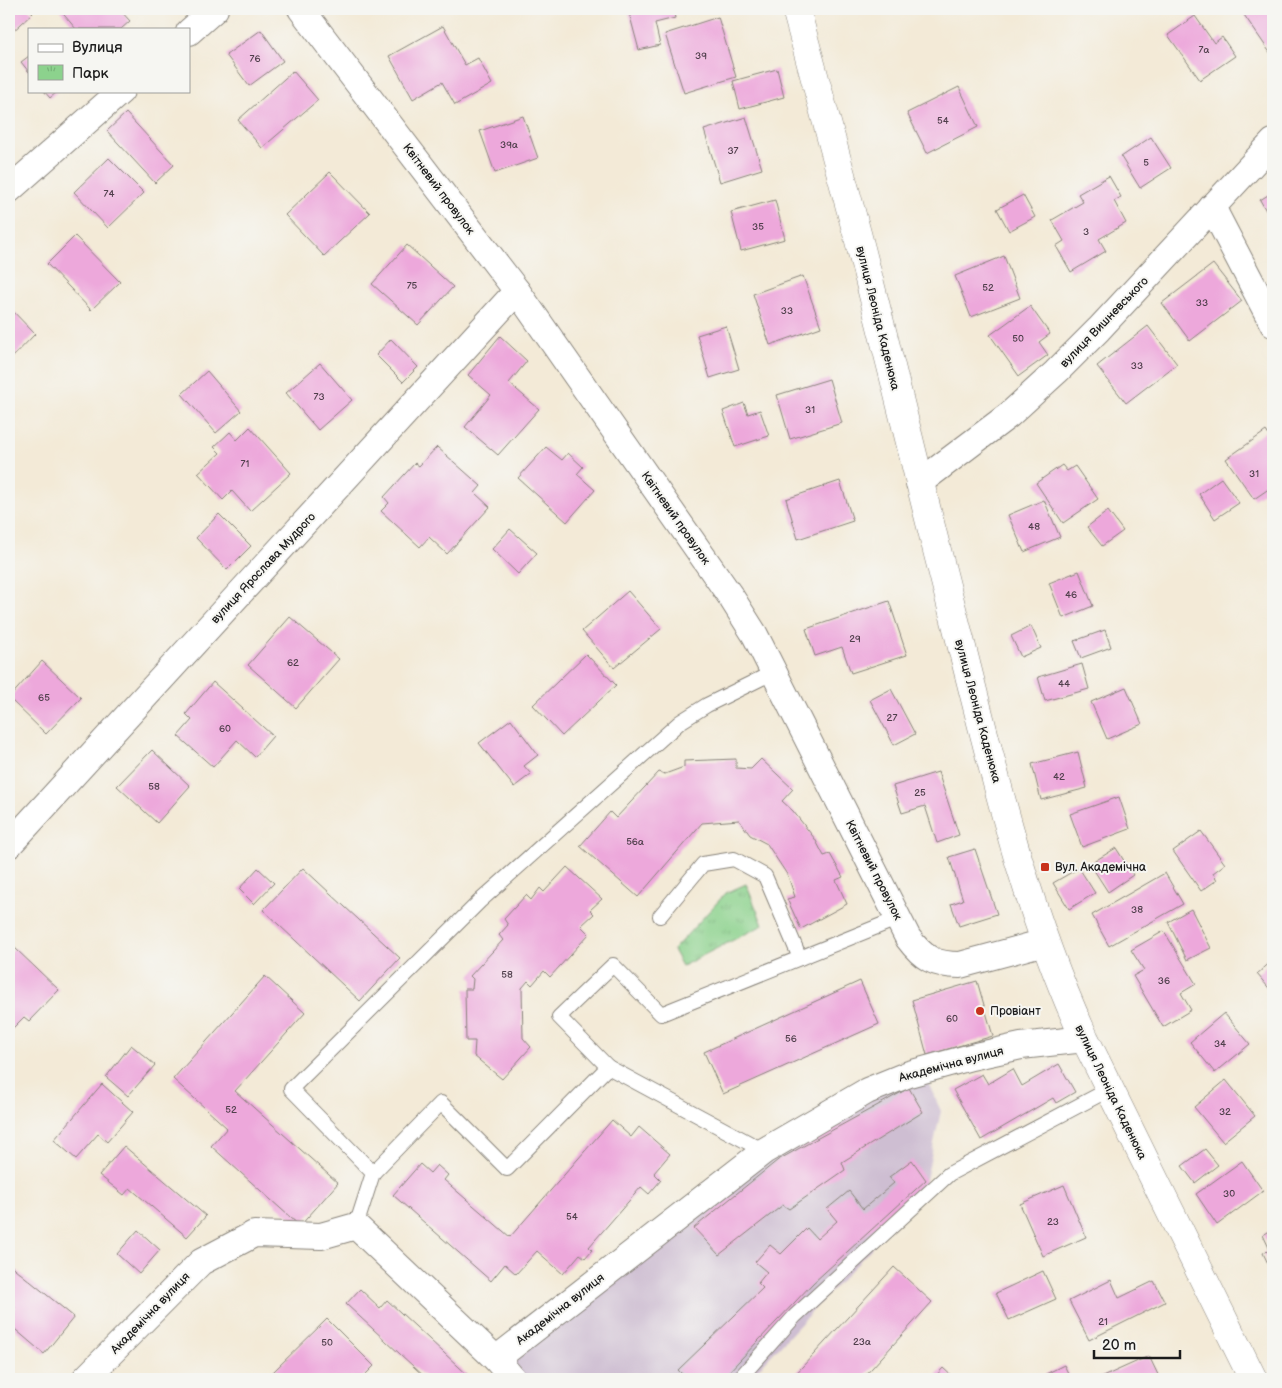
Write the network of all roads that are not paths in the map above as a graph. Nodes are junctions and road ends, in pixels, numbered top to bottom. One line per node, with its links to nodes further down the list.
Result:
1 (215, 9): 4 (street)
2 (301, 9): 9 (street, Квітневий провулок)
3 (796, 9): 11 (street, вулиця Леоніда Каденюка)
4 (190, 31)
5 (120, 92): 7 (street)
6 (1273, 142): 8 (street, вулиця Вишневського)
7 (9, 189)
8 (1212, 207): 10 (street); 11 (street, вулиця Вишневського)
9 (517, 291): 12 (street, Квітневий провулок); 13 (street, вулиця Ярослава Мудрого)
10 (1273, 324)
11 (919, 483): 16 (street, вулиця Леоніда Каденюка)
12 (774, 672): 15 (street, Квітневий провулок); 22 (lane)
13 (9, 845)
14 (660, 916): 17 (lane)
15 (899, 918): 16 (street, Квітневий провулок); 17 (lane)
16 (1045, 942): 18 (street, вулиця Леоніда Каденюка)
17 (800, 958): 19 (lane)
18 (1085, 1039): 20 (street, вулиця Леоніда Каденюка); 21 (street, Академічна вулиця)
19 (608, 1067): 21 (lane); 22 (lane)
20 (1110, 1089): 27 (lane); 28 (street, вулиця Леоніда Каденюка)
21 (764, 1151): 24 (street, Академічна вулиця)
22 (373, 1173): 23 (lane)
23 (356, 1226): 24 (street); 25 (street, Академічна вулиця)
24 (496, 1358): 26 (street)
25 (85, 1379)
26 (513, 1379)
27 (739, 1379)
28 (1252, 1379)

